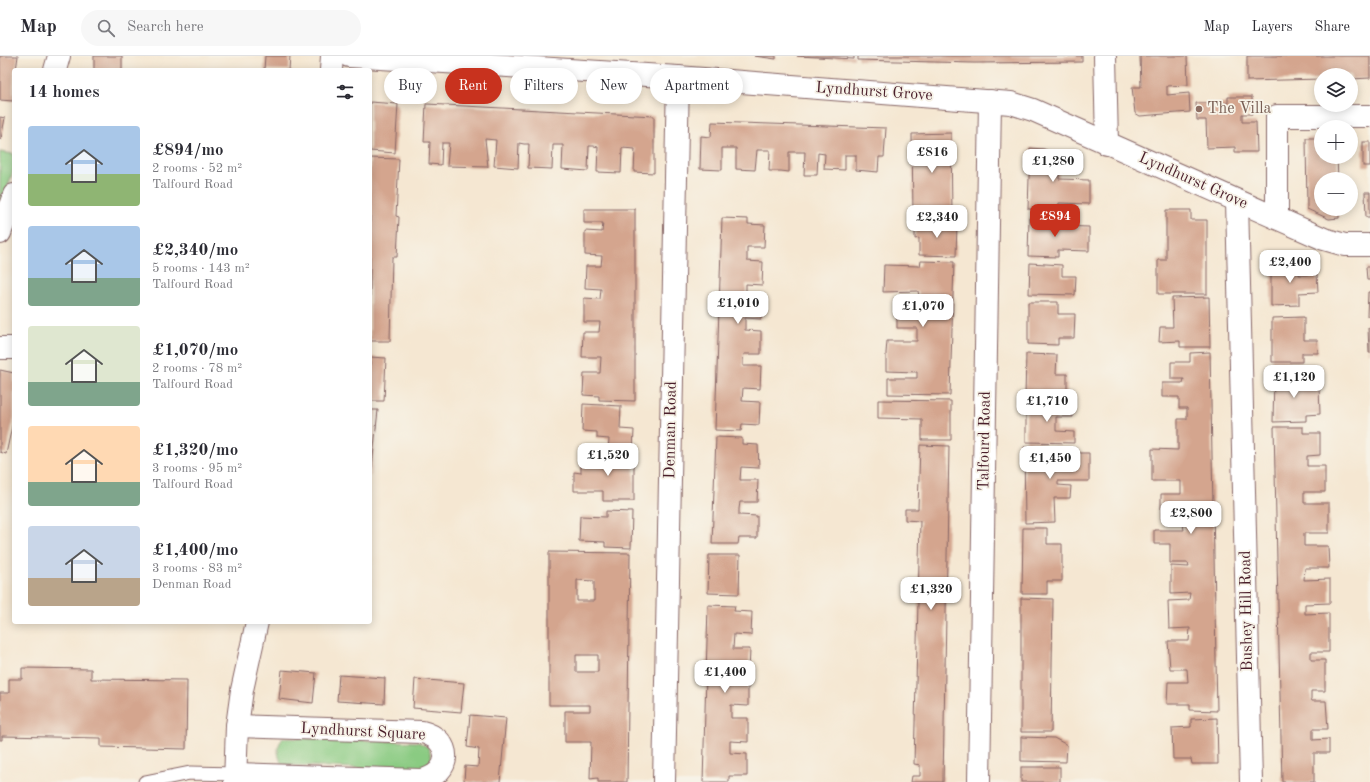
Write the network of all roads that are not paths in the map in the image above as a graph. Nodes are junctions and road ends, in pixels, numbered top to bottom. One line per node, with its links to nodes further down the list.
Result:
1 (59, 56): 5 (street)
2 (332, 56): 6 (street)
3 (349, 56): 7 (street, Lyndhurst Grove)
4 (1105, 56): 12 (street)
5 (56, 68)
6 (331, 68)
7 (650, 75)
8 (743, 82): 9 (street, Lyndhurst Grove)
9 (990, 101): 12 (street, Lyndhurst Grove); 25 (street, Talfourd Road)
10 (677, 104): 24 (street, Denman Road)
11 (1370, 116): 15 (street)
12 (1107, 144): 14 (street, Lyndhurst Grove)
13 (12, 200): 16 (street)
14 (1237, 201): 15 (street, Lyndhurst Grove); 26 (street, Bushey Hill Road)
15 (1277, 218): 17 (street, Lyndhurst Grove)
16 (0, 233)
17 (1370, 245)
18 (0, 348): 19 (street)
19 (12, 348)
20 (257, 624): 21 (street)
21 (237, 726): 22 (street); 22 (street, Lyndhurst Square)
22 (235, 778): 23 (lane)
23 (145, 782)
24 (664, 782)
25 (979, 782)
26 (1251, 782)

